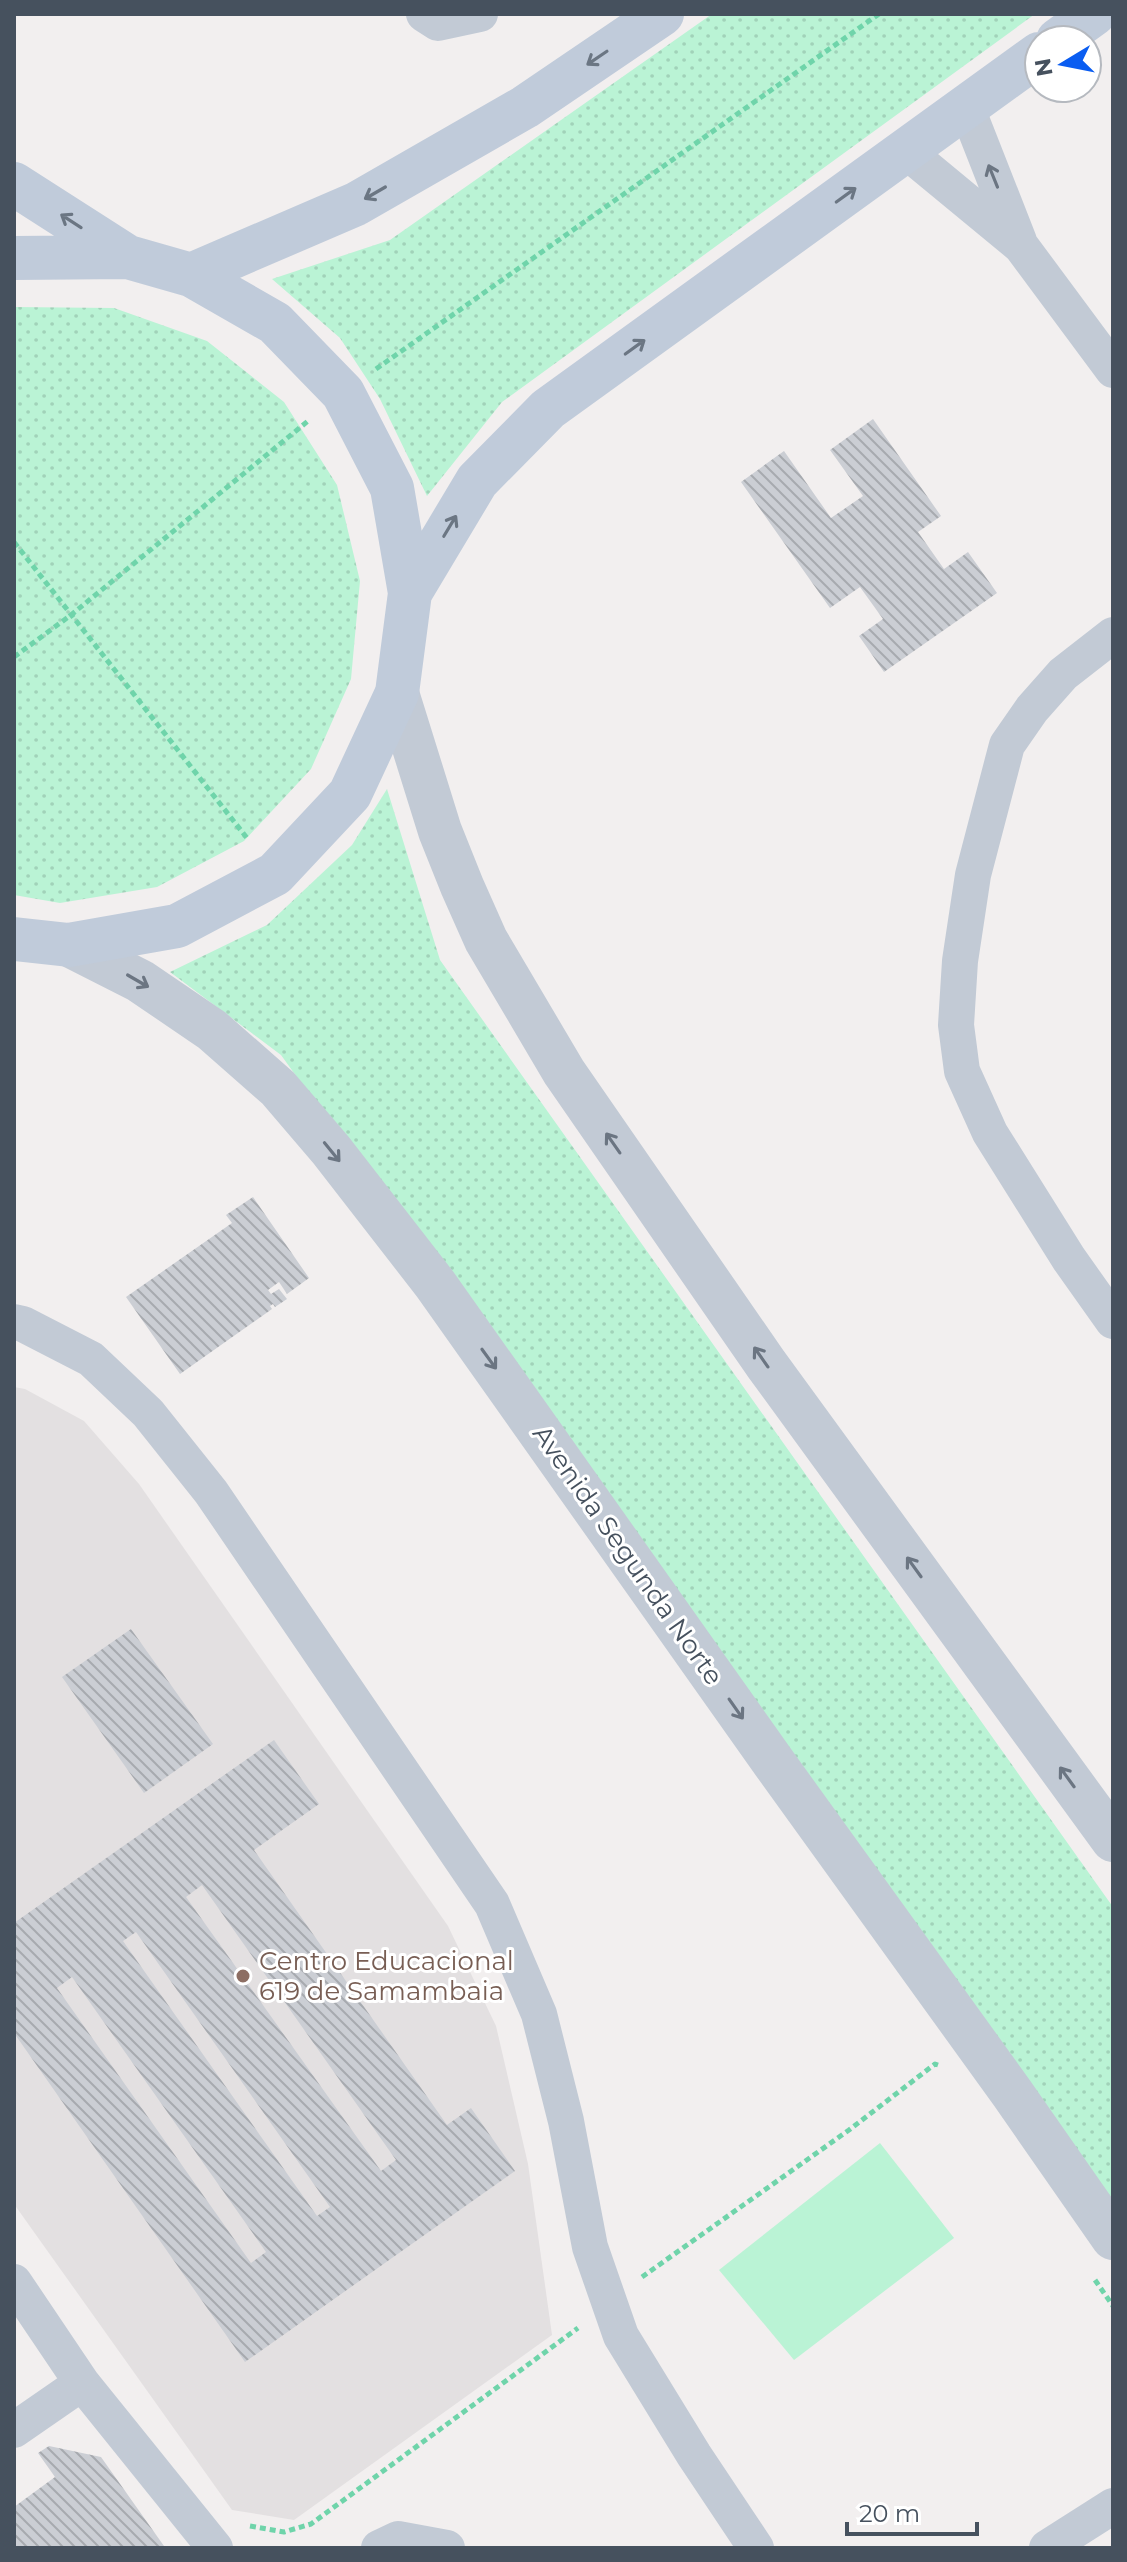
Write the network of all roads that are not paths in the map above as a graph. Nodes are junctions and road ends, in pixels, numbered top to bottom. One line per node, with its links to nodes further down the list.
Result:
1 (424, 14): 2 (street)
2 (480, 14)
3 (662, 14): 11 (main road, one-way to 11)
4 (1023, 65): 5 (main road)
5 (966, 106): 6 (main road); 8 (street, one-way to 5)
6 (906, 151): 8 (street); 13 (main road, one-way to 6)
7 (14, 184): 9 (main road, one-way to 7)
8 (1021, 246): 12 (street)
9 (128, 257): 10 (main road); 11 (main road)
10 (14, 258)
11 (191, 275): 13 (main road)
12 (1113, 370)
13 (410, 593): 15 (main road)
14 (1113, 635): 18 (street)
15 (397, 693): 17 (main road); 20 (street, one-way to 15)
16 (14, 939): 17 (main road)
17 (69, 945): 21 (street, Avenida Segunda Norte, one-way to 21)
18 (1113, 1321)
19 (14, 1322): 29 (street)
20 (1113, 1840)
21 (1113, 2238)
22 (14, 2282): 23 (street)
23 (82, 2383): 24 (street); 26 (street)
24 (14, 2430)
25 (1113, 2506): 30 (street)
26 (215, 2548)
27 (379, 2548): 28 (street)
28 (447, 2548)
29 (756, 2548)
30 (1047, 2548)

